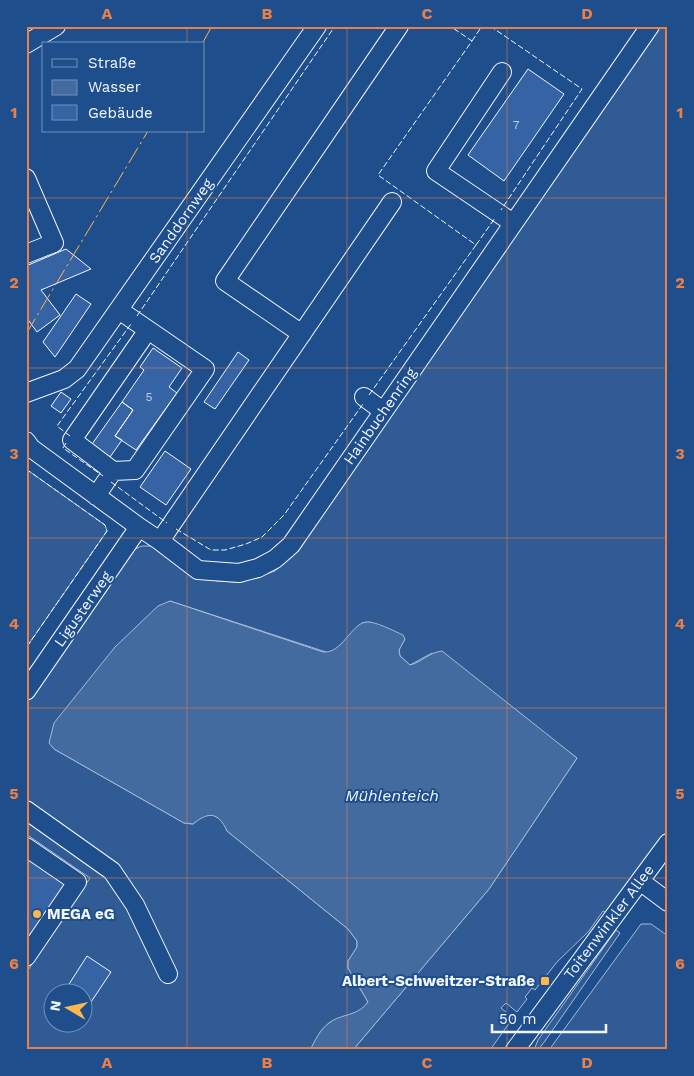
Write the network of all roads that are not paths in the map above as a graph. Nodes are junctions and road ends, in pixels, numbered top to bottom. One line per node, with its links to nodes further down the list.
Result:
1 (56, 26): 5 (street)
2 (317, 26): 11 (street, Sanddornweg)
3 (400, 26): 13 (street)
4 (650, 26): 9 (street, Hainbuchenring)
5 (30, 36)
6 (502, 72): 9 (street)
7 (26, 178): 10 (street)
8 (392, 202): 13 (street)
9 (513, 223): 16 (street, Hainbuchenring)
10 (26, 254)
11 (119, 310): 12 (street); 14 (street, Sanddornweg)
12 (148, 330): 18 (street); 18 (street)
13 (302, 334): 21 (street)
14 (26, 393)
15 (364, 398): 16 (street)
16 (383, 411): 21 (street, Hainbuchenring)
17 (26, 441): 19 (street, Hainbuchenring)
18 (113, 470): 19 (street)
19 (96, 496): 20 (street, Hainbuchenring)
20 (139, 527): 21 (street, Hainbuchenring); 22 (street, Ligusterweg)
21 (160, 541)
22 (26, 690)
23 (26, 810): 29 (street)
24 (668, 843): 26 (street, Toitenwinkler Allee)
25 (26, 847): 28 (street)
26 (640, 882): 27 (street); 30 (street, Toitenwinkler Allee)
27 (668, 902)
28 (26, 957)
29 (168, 974)
30 (515, 1050)

